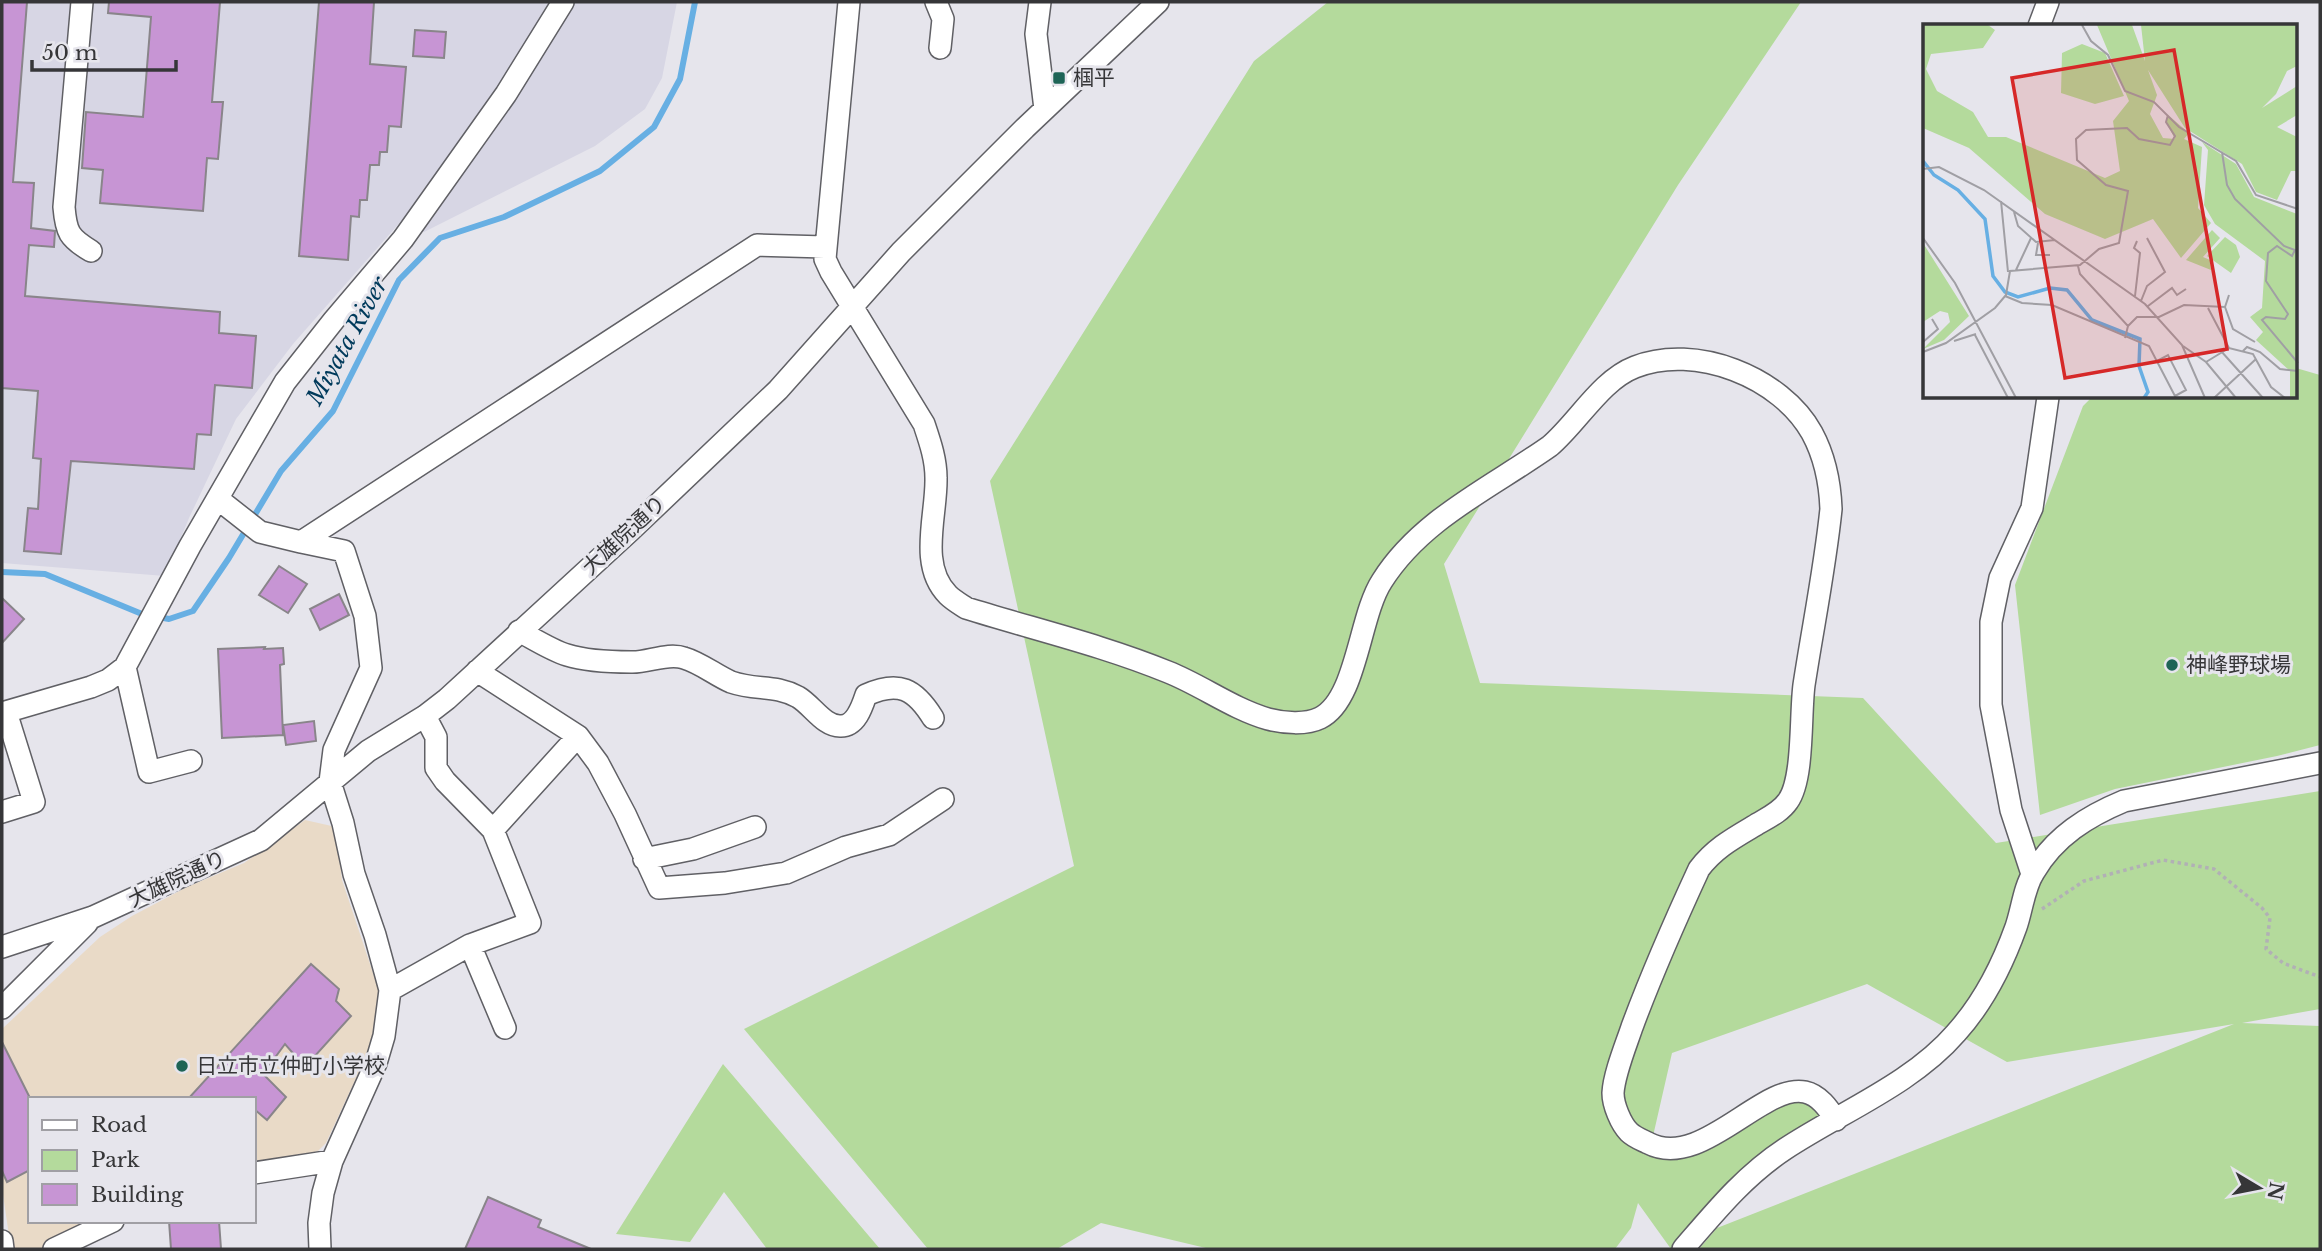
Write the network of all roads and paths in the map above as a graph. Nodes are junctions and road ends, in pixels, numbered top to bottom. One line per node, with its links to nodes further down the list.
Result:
1 (82, 2): 12 (street)
2 (563, 2): 15 (street)
3 (849, 2): 11 (street)
4 (936, 2): 9 (street)
5 (1040, 2): 10 (street)
6 (1158, 2): 10 (street, 大雄院通り)
7 (2048, 2): 8 (street)
8 (2040, 24)
9 (940, 48)
10 (1045, 108): 13 (street, 大雄院通り)
11 (825, 247): 13 (street); 16 (street)
12 (91, 251)
13 (854, 307): 17 (street, 大雄院通り); 41 (street)
14 (2048, 399): 32 (street)
15 (218, 499): 16 (street); 18 (street)
16 (301, 542): 26 (street)
17 (519, 631): 19 (street, 大雄院通り); 22 (street)
18 (125, 667): 20 (street); 24 (street)
19 (477, 671): 21 (street, 大雄院通り); 23 (street)
20 (4, 712): 28 (street)
21 (425, 716): 26 (street, 大雄院通り); 30 (street)
22 (933, 718)
23 (578, 736): 30 (street); 31 (street)
24 (191, 761)
25 (2320, 764): 32 (street)
26 (330, 782): 33 (street, 大雄院通り); 38 (street)
27 (943, 799): 31 (street)
28 (2, 812)
29 (755, 827): 31 (street)
30 (493, 830): 35 (street)
31 (644, 859)
32 (2032, 874): 34 (street)
33 (93, 917): 36 (street, 大雄院通り); 39 (street)
34 (2016, 926): 37 (path); 41 (street)
35 (470, 945): 38 (street); 40 (street)
36 (2, 947)
37 (2320, 977)
38 (390, 990): 42 (street)
39 (2, 1008)
40 (505, 1028)
41 (1836, 1120): 49 (street)
42 (332, 1161): 43 (street); 48 (street)
43 (256, 1173)
44 (109, 1223): 47 (street)
45 (2, 1241): 46 (street)
46 (3, 1249)
47 (54, 1249)
48 (320, 1249)
49 (1684, 1249)

